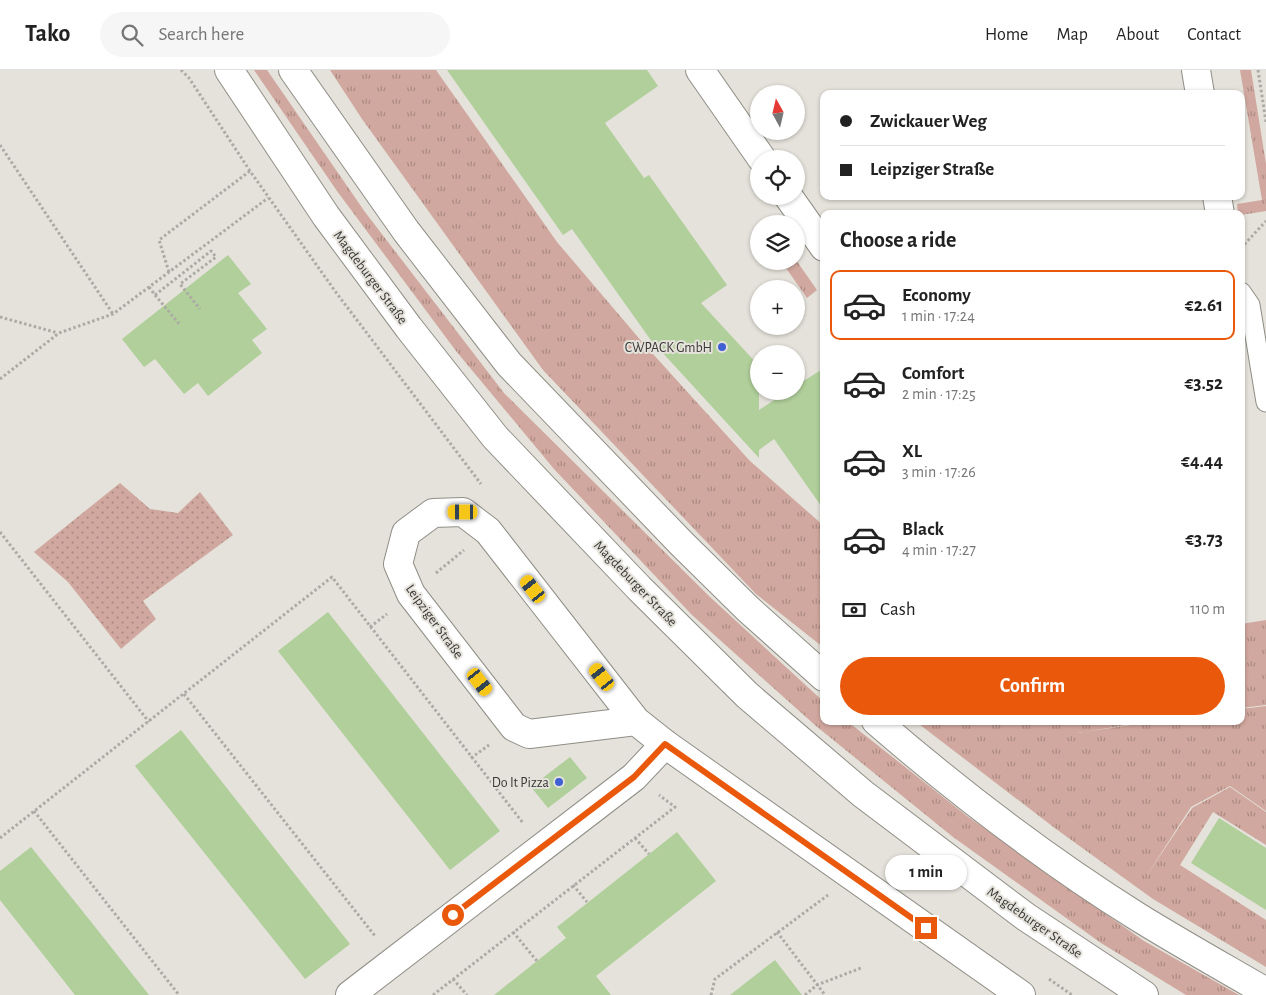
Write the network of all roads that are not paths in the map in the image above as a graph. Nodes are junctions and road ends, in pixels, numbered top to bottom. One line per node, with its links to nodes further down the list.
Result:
1 (229, 70): 18 (main road, Magdeburger Straße)
2 (293, 70): 11 (main road)
3 (700, 70): 6 (main road)
4 (1196, 70): 5 (main road)
5 (1199, 90)
6 (756, 150)
7 (794, 205): 8 (main road)
8 (820, 241)
9 (1245, 298): 10 (lane)
10 (1266, 402)
11 (820, 673)
12 (636, 721): 12 (main road, Leipziger Straße); 14 (main road, Leipziger Straße)
13 (881, 725): 15 (main road)
14 (665, 744): 16 (main road); 17 (main road, Leipziger Straße)
15 (1266, 992)
16 (350, 995)
17 (1021, 995)
18 (1144, 995)

